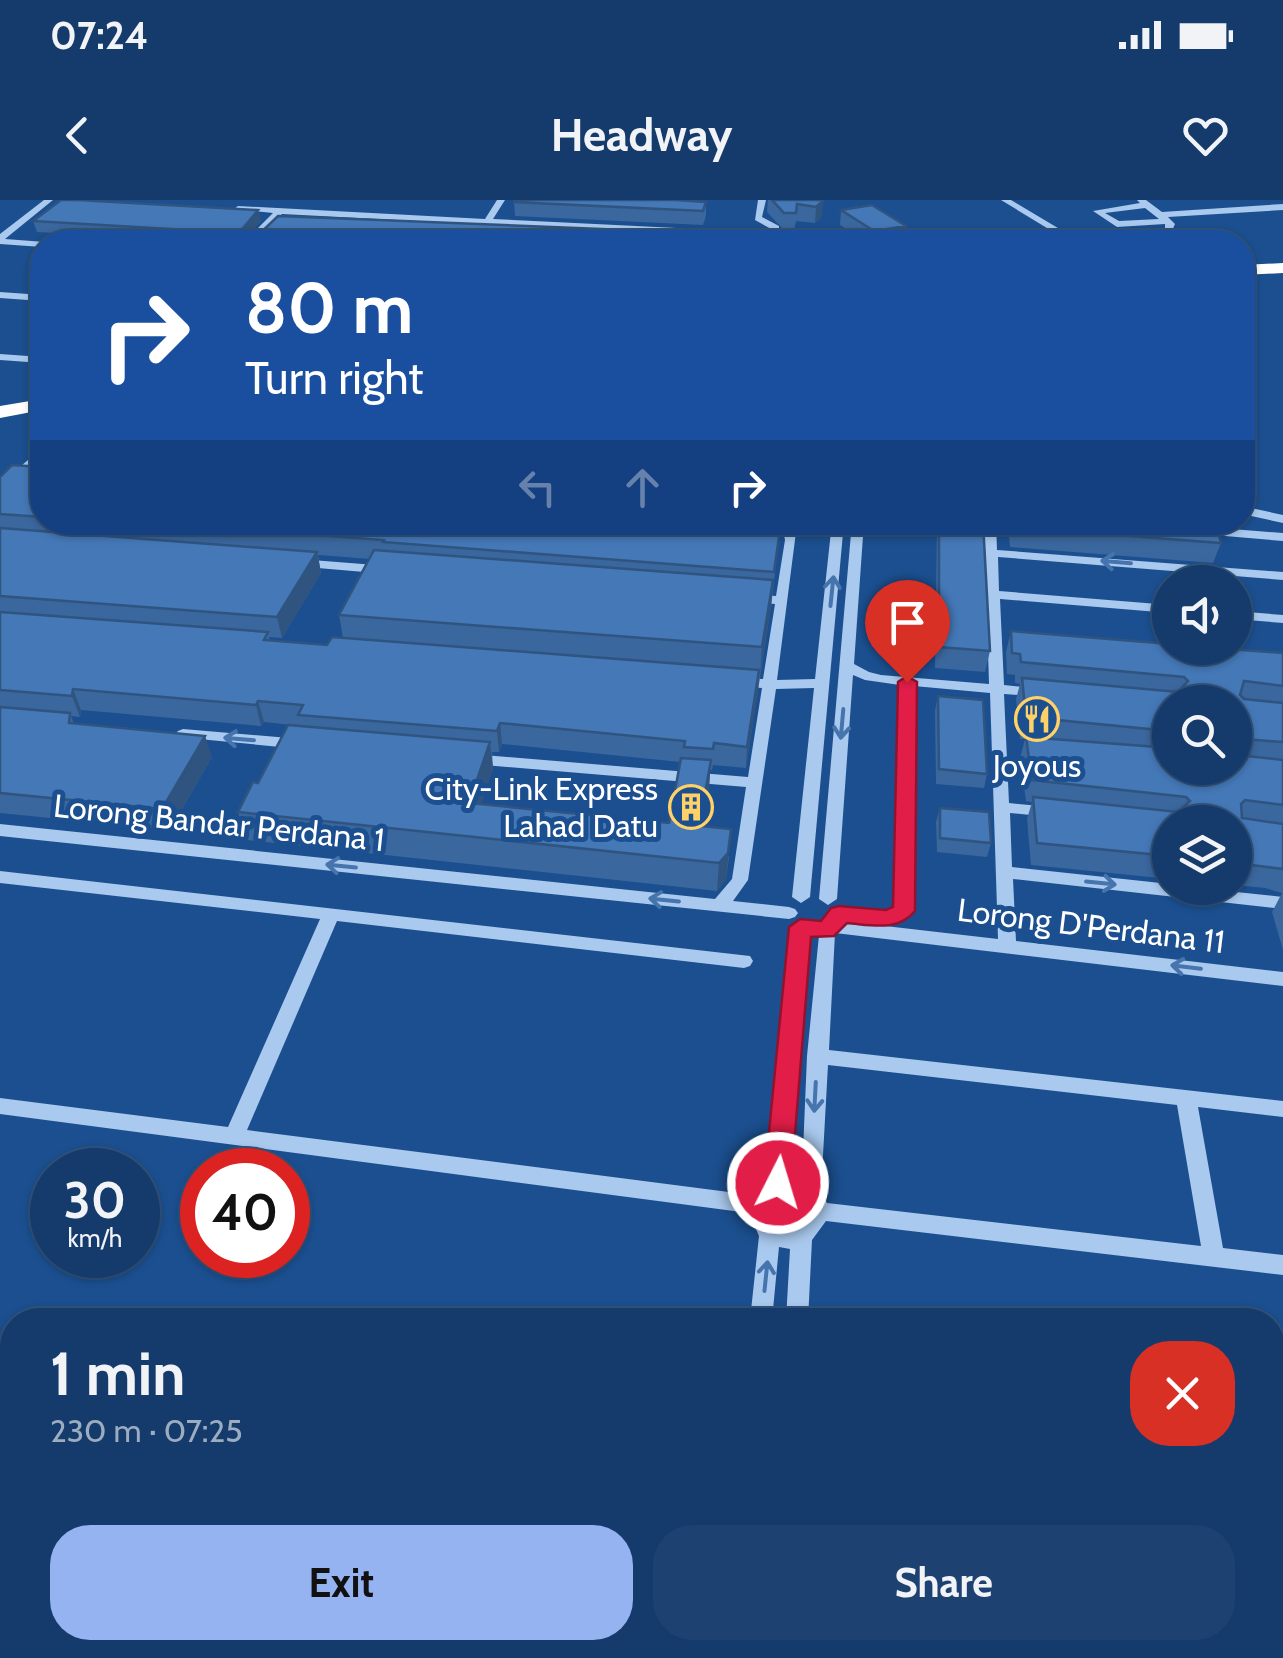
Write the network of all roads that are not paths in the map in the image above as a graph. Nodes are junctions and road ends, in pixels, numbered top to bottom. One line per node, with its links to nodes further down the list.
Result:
1 (49, 200): 12 (street)
2 (238, 200): 8 (street)
3 (502, 200): 10 (street)
4 (762, 200): 13 (street)
5 (1006, 200): 18 (street)
6 (1144, 203): 9 (street); 9 (street)
7 (1283, 208): 9 (street)
8 (280, 211): 10 (street); 14 (street)
9 (1163, 218): 19 (street)
10 (487, 222): 15 (street)
11 (0, 224): 12 (street)
12 (16, 225): 20 (street)
13 (776, 228): 16 (street); 17 (street)
14 (260, 230)
15 (669, 230)
16 (771, 230)
17 (803, 230)
18 (1057, 230)
19 (1166, 230)
20 (0, 240): 21 (street)
21 (30, 243)
22 (1283, 265): 23 (highway)
23 (1255, 266)
24 (0, 295): 25 (street)
25 (30, 297)
26 (0, 357): 27 (street)
27 (30, 359)
28 (30, 398): 29 (highway)
29 (0, 402)
30 (30, 407): 31 (highway)
31 (0, 412)
32 (30, 462): 34 (street)
33 (30, 472): 34 (street)
34 (17, 473): 35 (street)
35 (0, 490)
36 (1255, 513): 37 (street)
37 (1283, 519)
38 (793, 535): 50 (street)
39 (837, 535): 58 (street, one-way to 39)
40 (857, 535): 56 (street)
41 (990, 535): 44 (street)
42 (1255, 535): 43 (street)
43 (1283, 537)
44 (991, 552): 47 (street, one-way to 44); 48 (street)
45 (285, 562): 46 (street)
46 (399, 571)
47 (1283, 576)
48 (992, 594): 51 (street); 54 (street)
49 (724, 596): 50 (street)
50 (782, 601): 60 (street)
51 (1152, 607)
52 (1252, 616): 53 (street)
53 (1283, 619)
54 (995, 641): 55 (street); 61 (street)
55 (1014, 642)
56 (847, 666): 59 (street); 80 (street, one-way to 80)
57 (730, 681): 60 (street)
58 (822, 682): 60 (street); 75 (street)
59 (907, 682): 61 (street); 80 (street)
60 (769, 684): 68 (street)
61 (996, 689): 62 (street); 64 (street)
62 (1054, 694)
63 (156, 732): 65 (street, one-way to 63)
64 (999, 744): 66 (street); 69 (street)
65 (311, 745)
66 (1018, 746)
67 (446, 757): 68 (street)
68 (755, 783): 74 (street)
69 (1001, 807): 70 (street); 72 (street)
70 (1076, 815)
71 (0, 830): 77 (street, Lorong Bandar Perdana 1, one-way to 71)
72 (1004, 872): 76 (street, one-way to 76); 82 (street)
73 (0, 878): 79 (street)
74 (740, 880): 77 (street); 78 (street)
75 (801, 897): 80 (street); 81 (street)
76 (1283, 903)
77 (720, 906): 78 (street, Lorong Bandar Perdana 1)
78 (761, 910): 81 (street, Lorong Bandar Perdana 1)
79 (331, 914): 83 (street); 89 (street)
80 (831, 917): 81 (street, Lorong Bandar Perdana 1); 82 (street, Lorong D'Perdana 11); 85 (street)
81 (794, 920): 90 (street)
82 (1007, 947): 84 (street, Lorong D'Perdana 11, one-way to 82)
83 (744, 961)
84 (1283, 979)
85 (817, 1056): 86 (street); 91 (street, one-way to 91)
86 (1186, 1098): 88 (street); 95 (street)
87 (0, 1106): 89 (street)
88 (1283, 1109)
89 (234, 1136): 92 (street)
90 (778, 1183): 91 (street); 92 (street)
91 (815, 1202): 94 (street); 95 (street)
92 (756, 1206): 93 (street)
93 (770, 1232): 94 (street); 97 (street, one-way to 93)
94 (802, 1235): 98 (street)
95 (1214, 1256): 96 (street)
96 (1283, 1265)
97 (762, 1308)
98 (798, 1308)

